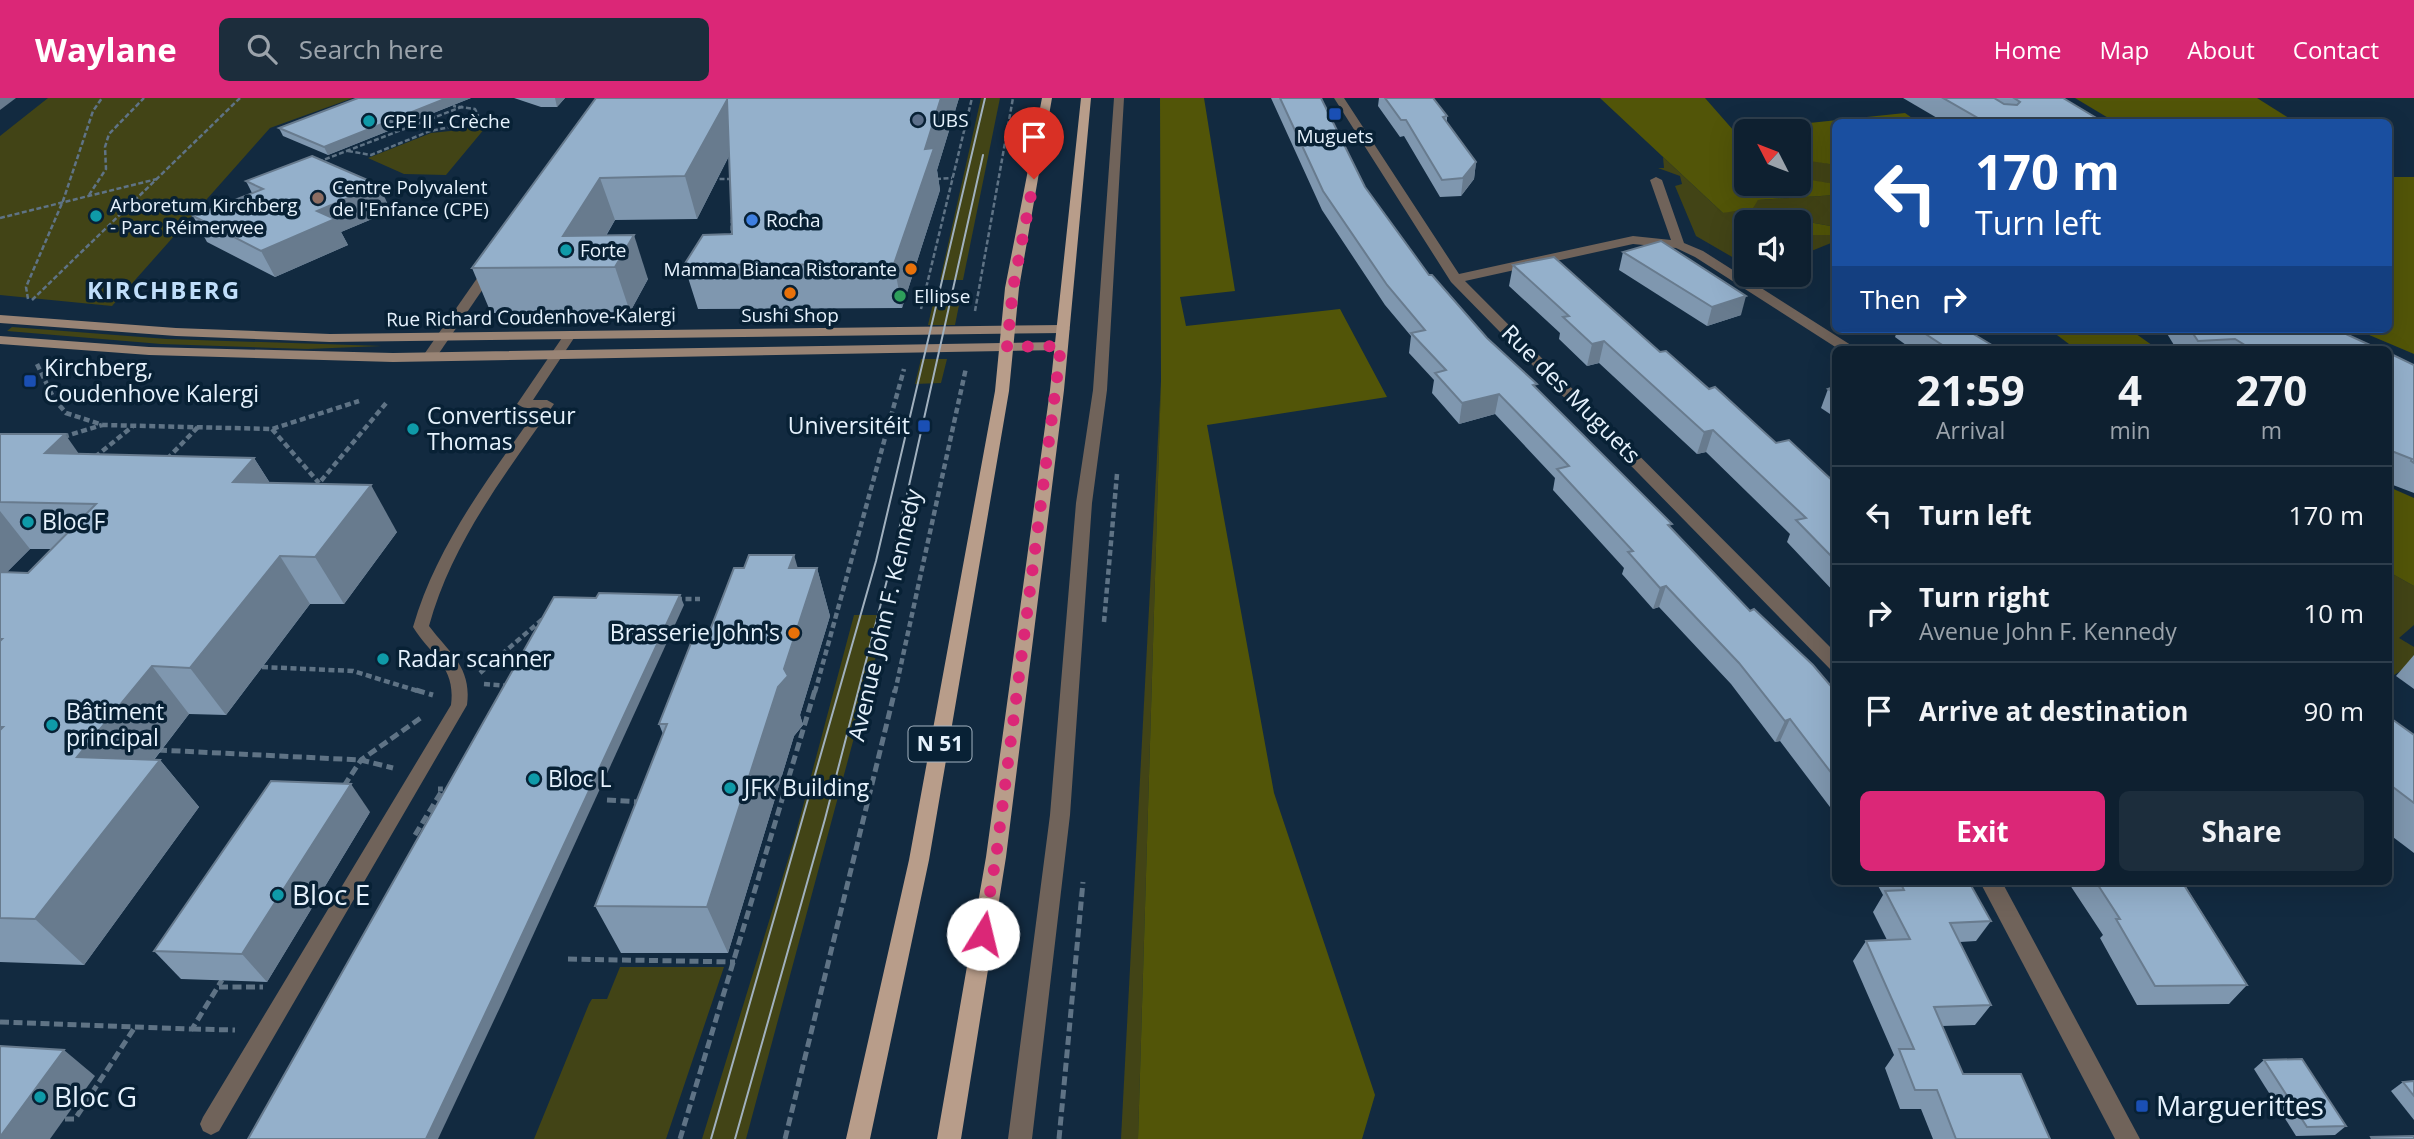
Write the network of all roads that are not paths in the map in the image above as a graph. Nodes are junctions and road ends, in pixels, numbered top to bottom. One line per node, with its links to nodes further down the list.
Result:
1 (1047, 98): 12 (main road, N 51)
2 (1086, 98): 13 (main road)
3 (1119, 98): 23 (street)
4 (1339, 98): 8 (street, Rue des Muguets)
5 (1657, 180): 6 (street)
6 (1679, 245): 8 (street); 15 (street)
7 (500, 255): 11 (street)
8 (1456, 279): 18 (street, Rue des Muguets)
9 (0, 319): 11 (street, Rue Richard Coudenhove-Kalergi)
10 (570, 335): 11 (street, Rue Richard Coudenhove-Kalergi); 12 (street, Rue Richard Coudenhove-Kalergi); 16 (lane)
11 (443, 337): 17 (street)
12 (1008, 338): 13 (street, Rue Richard Coudenhove-Kalergi); 16 (street, Rue Richard Coudenhove-Kalergi); 21 (main road, N 51)
13 (1062, 338): 22 (main road)
14 (0, 340): 17 (street, Rue Richard Coudenhove-Kalergi)
15 (1843, 346)
16 (557, 355): 17 (street, Rue Richard Coudenhove-Kalergi); 20 (lane)
17 (430, 356)
18 (1832, 660)
19 (1993, 885): 24 (street)
20 (211, 1124)
21 (858, 1139)
22 (949, 1139)
23 (1020, 1139)
24 (2128, 1139)

